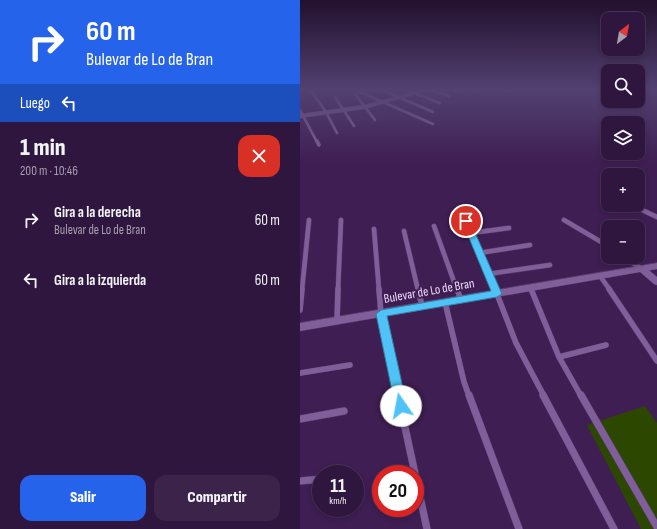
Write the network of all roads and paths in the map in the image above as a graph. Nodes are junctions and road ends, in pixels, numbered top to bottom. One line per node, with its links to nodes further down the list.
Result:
1 (316, 114): 6 (street)
2 (327, 114): 10 (lane)
3 (346, 114): 9 (lane)
4 (370, 114): 7 (lane)
5 (410, 114): 8 (lane)
6 (302, 116): 11 (lane)
7 (375, 120)
8 (433, 124)
9 (354, 126)
10 (337, 133)
11 (319, 145)
12 (645, 211): 13 (lane)
13 (657, 217)
14 (309, 220): 38 (lane)
15 (341, 220): 40 (lane)
16 (564, 220): 23 (lane)
17 (466, 221): 22 (lane)
18 (434, 226): 35 (lane)
19 (508, 228): 22 (lane)
20 (374, 229): 39 (lane)
21 (404, 231): 37 (lane)
22 (471, 233): 25 (lane)
23 (601, 242)
24 (530, 245): 25 (lane)
25 (479, 253): 30 (lane)
26 (634, 264): 29 (lane)
27 (550, 265): 30 (lane)
28 (657, 266): 29 (street, Bulevar de Lo de Bran)
29 (642, 269): 31 (street, Bulevar de Lo de Bran); 32 (street)
30 (488, 274): 34 (lane)
31 (600, 276): 33 (street, Bulevar de Lo de Bran); 44 (lane)
32 (657, 282)
33 (530, 288): 34 (street, Bulevar de Lo de Bran); 43 (lane)
34 (497, 294): 35 (street, Bulevar de Lo de Bran); 54 (lane)
35 (462, 300): 36 (street, Bulevar de Lo de Bran)
36 (445, 302): 37 (street, Bulevar de Lo de Bran); 53 (lane)
37 (422, 306): 39 (street, Bulevar de Lo de Bran)
38 (300, 310)
39 (381, 314): 40 (street, Bulevar de Lo de Bran); 52 (lane)
40 (337, 321): 41 (street, Bulevar de Lo de Bran)
41 (300, 327)
42 (606, 345): 43 (lane)
43 (560, 357): 51 (lane)
44 (657, 362)
45 (350, 365): 46 (lane)
46 (300, 373)
47 (344, 411): 48 (lane)
48 (300, 419)
49 (312, 480): 50 (lane)
50 (300, 481)
51 (657, 527)
52 (427, 529)
53 (519, 529)
54 (614, 529)

